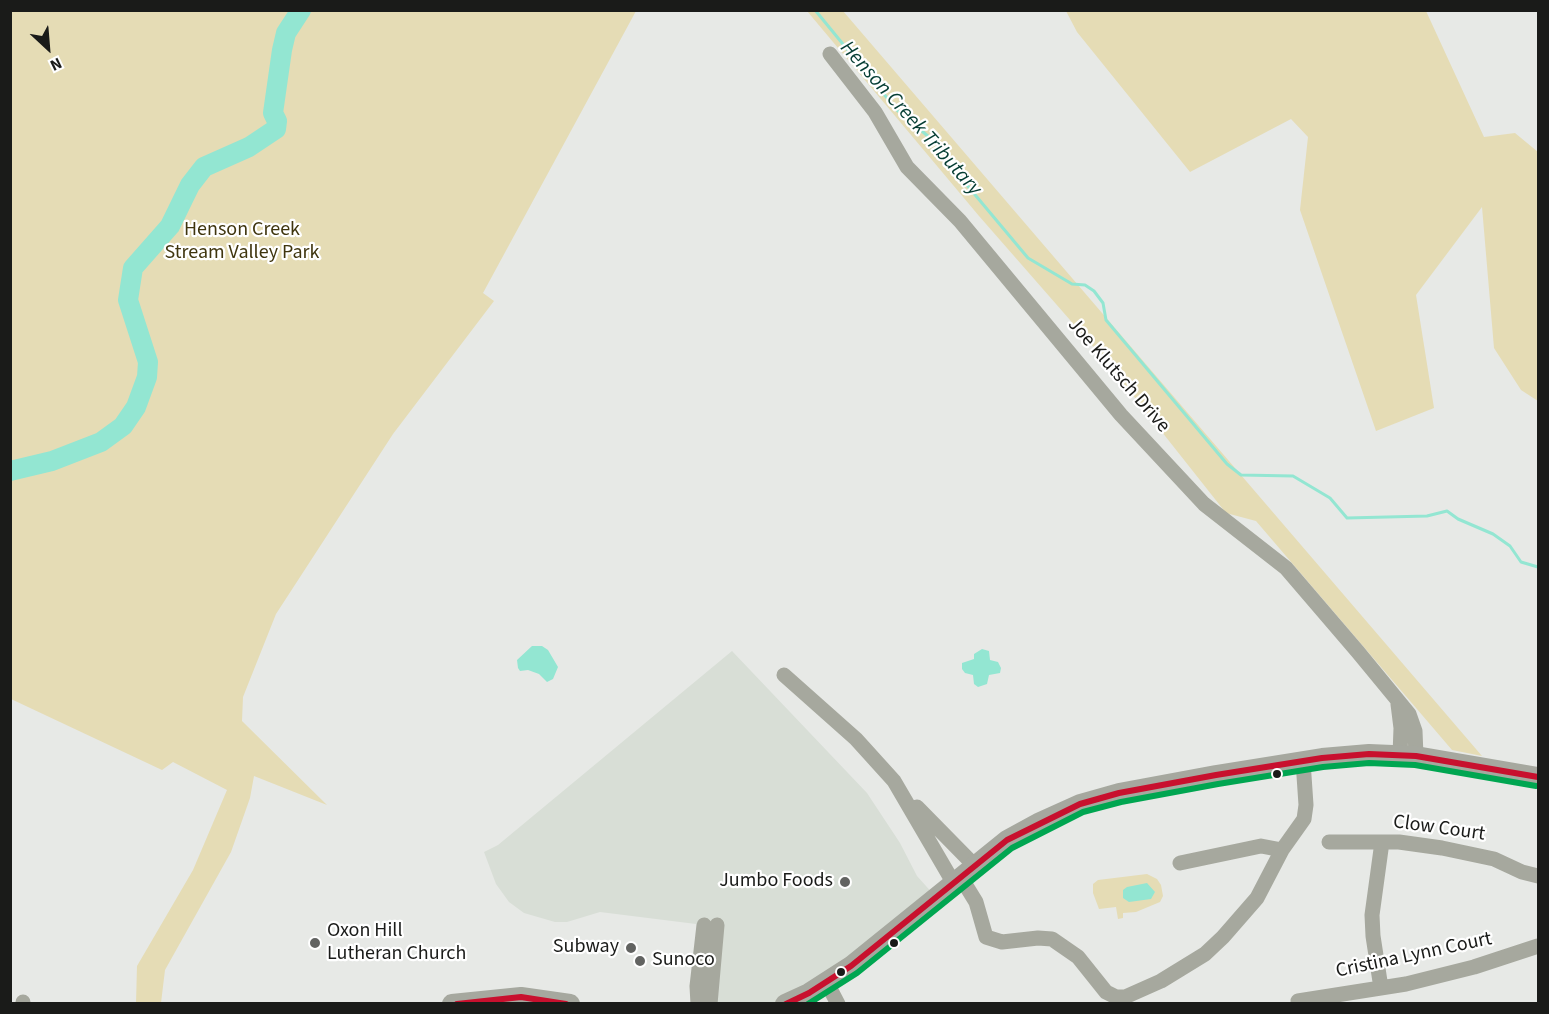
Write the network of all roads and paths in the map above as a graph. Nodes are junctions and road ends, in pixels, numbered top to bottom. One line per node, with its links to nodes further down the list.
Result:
1 (830, 54): 3 (street, Joe Klutsch Drive)
2 (784, 675): 6 (street)
3 (1408, 756): 4 (main road); 5 (main road)
4 (1303, 761): 9 (street); 11 (main road)
5 (1539, 777)
6 (904, 794): 11 (street); 11 (street)
7 (1329, 842): 8 (street, Clow Court)
8 (1382, 842): 12 (street, Clow Court); 15 (street)
9 (1282, 850): 10 (street); 11 (street)
10 (1180, 863)
11 (962, 874): 14 (main road)
12 (1539, 876)
13 (1539, 946): 15 (street, Cristina Lynn Court)
14 (827, 983): 21 (main road); 22 (street)
15 (1381, 988): 16 (street, Cristina Lynn Court)
16 (1298, 1001)
17 (452, 1004): 18 (main road)
18 (570, 1004)
19 (698, 1004): 20 (street)
20 (710, 1004)
21 (785, 1004)
22 (838, 1004)

